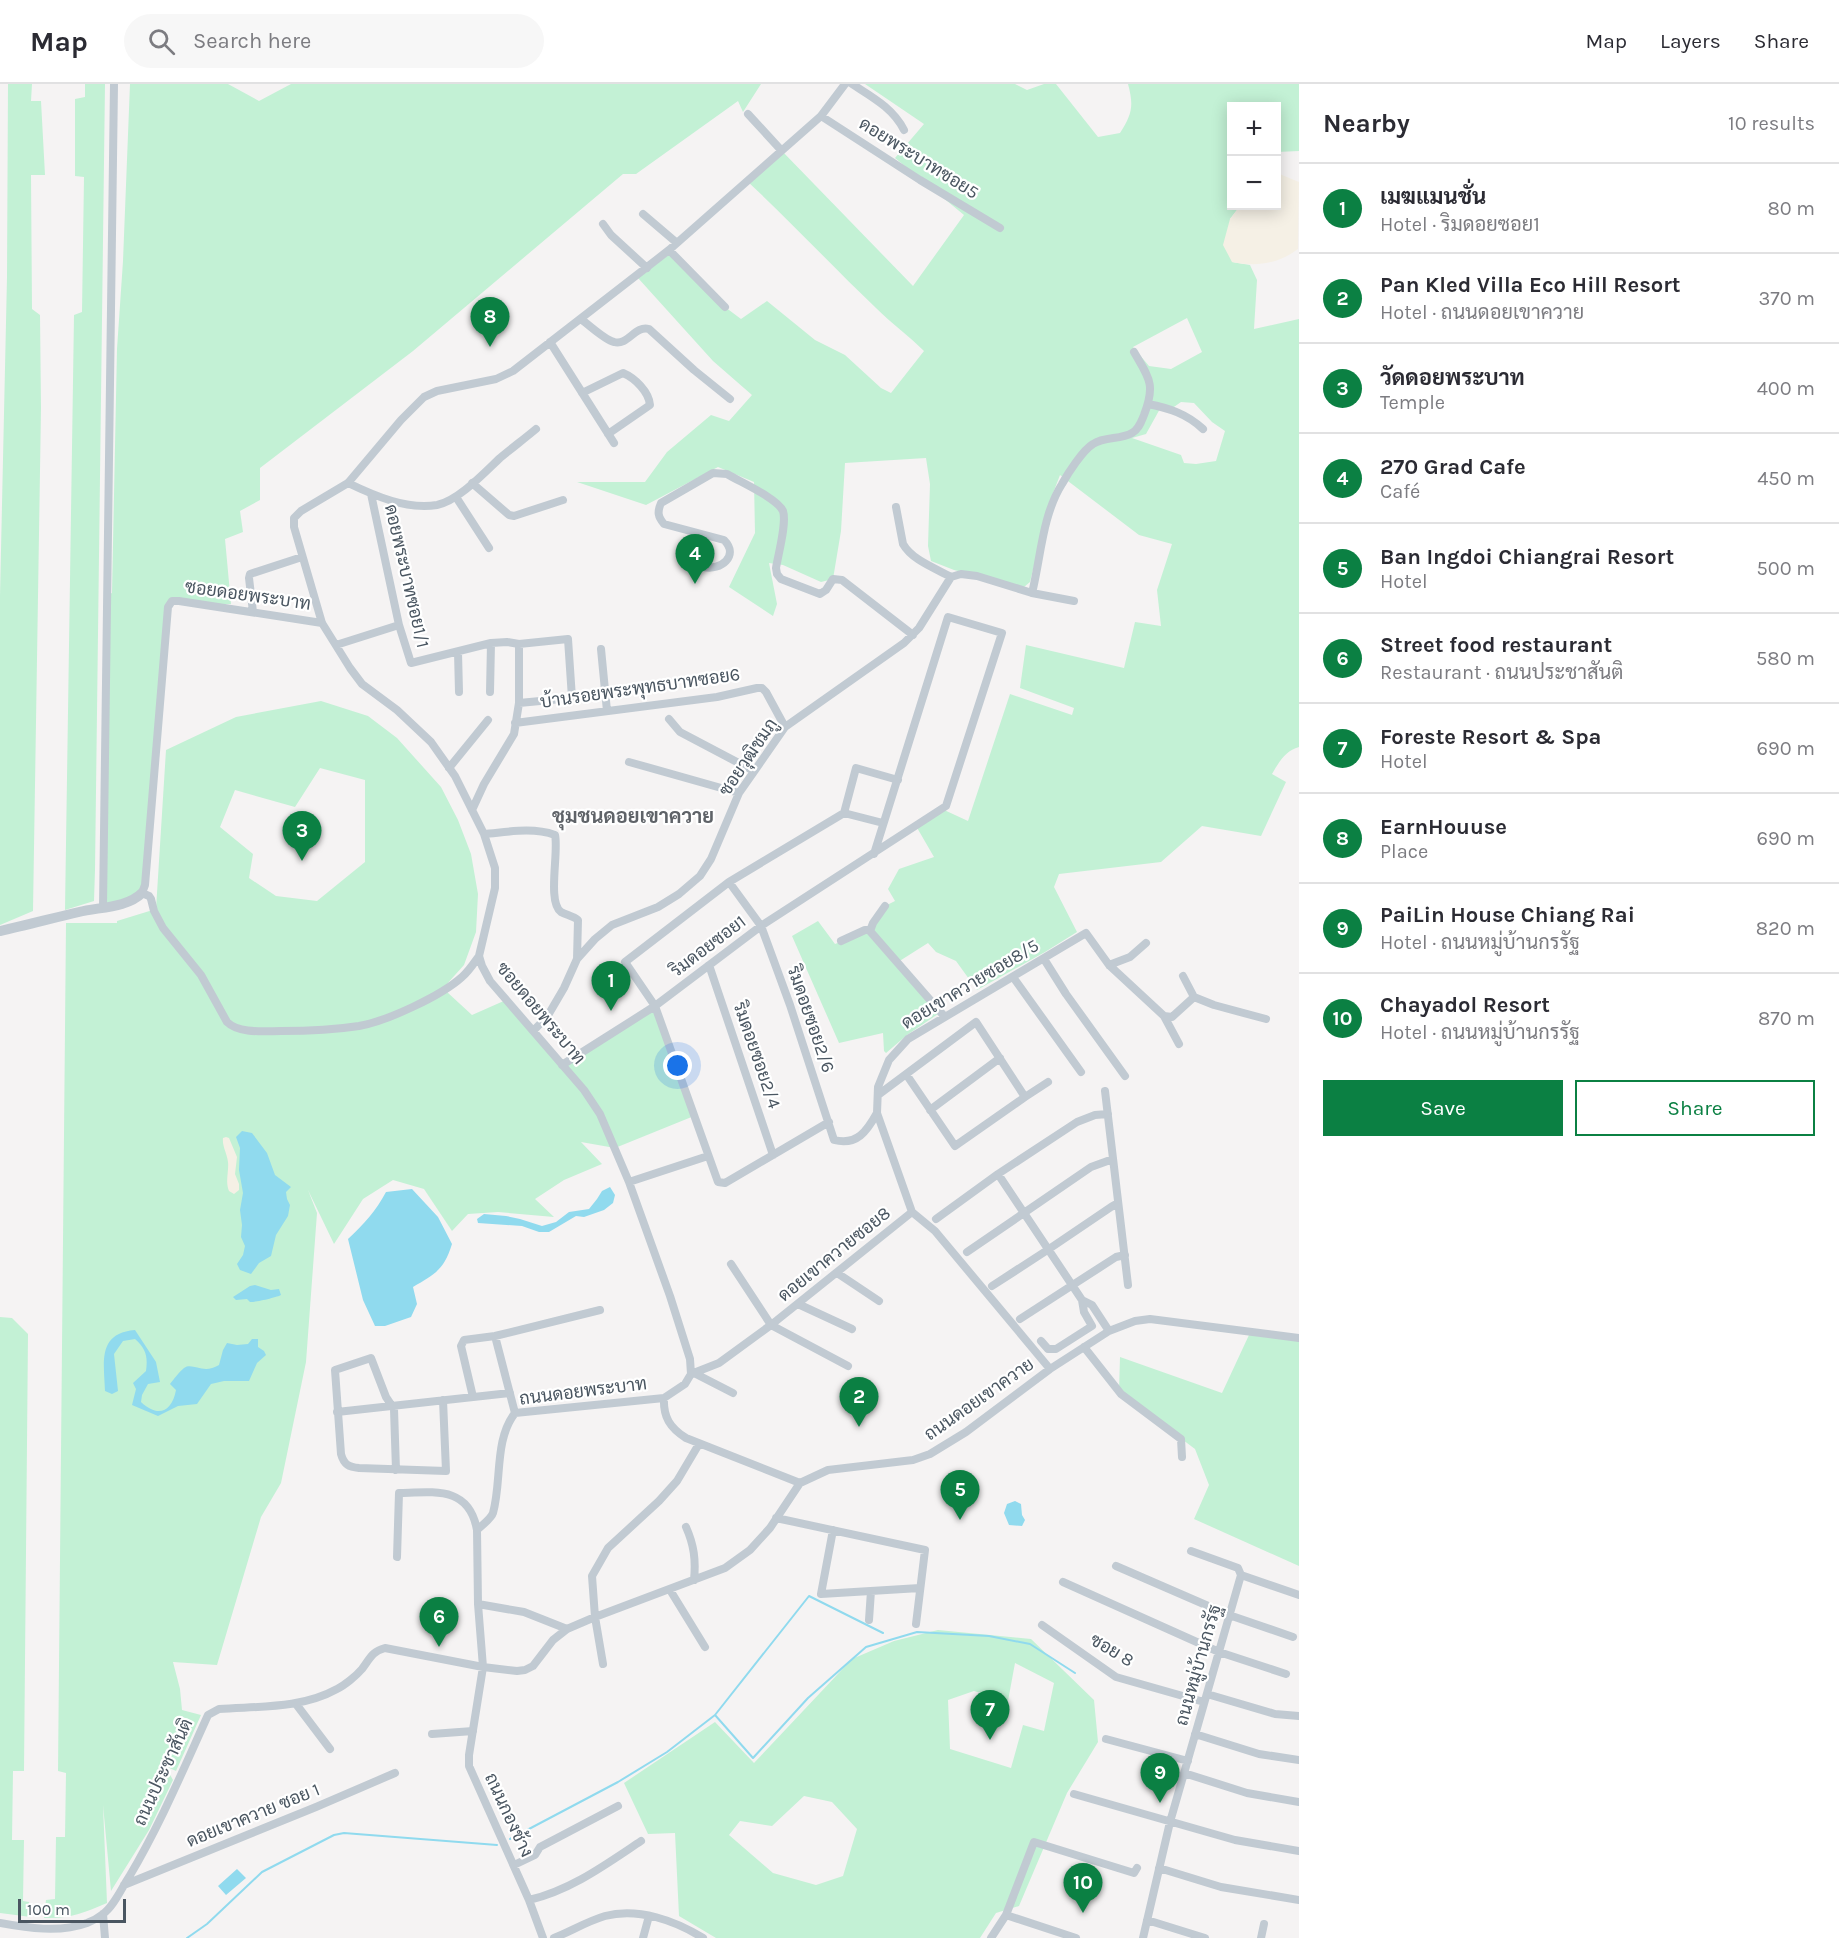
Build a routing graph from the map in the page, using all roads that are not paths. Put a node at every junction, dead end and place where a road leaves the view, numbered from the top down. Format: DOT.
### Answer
graph roads {
  1 [pos="114,84"];
  2 [pos="852,84"];
  3 [pos="840,86"];
  4 [pos="748,114"];
  5 [pos="821,116"];
  6 [pos="904,130"];
  7 [pos="781,150"];
  8 [pos="643,214"];
  9 [pos="603,224"];
  10 [pos="1000,228"];
  11 [pos="676,243"];
  12 [pos="669,250"];
  13 [pos="647,268"];
  14 [pos="725,308"];
  15 [pos="581,319"];
  16 [pos="550,342"];
  17 [pos="1134,352"];
  18 [pos="582,393"];
  19 [pos="730,399"];
  20 [pos="1148,404"];
  21 [pos="536,429"];
  22 [pos="1203,429"];
  23 [pos="608,434"];
  24 [pos="614,443"];
  25 [pos="348,483"];
  26 [pos="472,483"];
  27 [pos="371,494"];
  28 [pos="456,497"];
  29 [pos="563,500"];
  30 [pos="896,507"];
  31 [pos="489,548"];
  32 [pos="302,557"];
  33 [pos="704,567"];
  34 [pos="951,577"];
  35 [pos="1032,593"];
  36 [pos="1074,601"];
  37 [pos="253,612"];
  38 [pos="322,623"];
  39 [pos="399,625"];
  40 [pos="913,635"];
  41 [pos="491,643"];
  42 [pos="519,644"];
  43 [pos="336,645"];
  44 [pos="601,649"];
  45 [pos="458,652"];
  46 [pos="459,692"];
  47 [pos="490,692"];
  48 [pos="519,703"];
  49 [pos="607,711"];
  50 [pos="669,719"];
  51 [pos="488,720"];
  52 [pos="515,723"];
  53 [pos="784,727"];
  54 [pos="629,762"];
  55 [pos="449,768"];
  56 [pos="754,771"];
  57 [pos="898,780"];
  58 [pos="739,793"];
  59 [pos="472,810"];
  60 [pos="844,813"];
  61 [pos="884,824"];
  62 [pos="484,834"];
  63 [pos="874,854"];
  64 [pos="729,882"];
  65 [pos="142,893"];
  66 [pos="885,906"];
  67 [pos="103,907"];
  68 [pos="761,926"];
  69 [pos="0,931"];
  70 [pos="870,931"];
  71 [pos="841,941"];
  72 [pos="1146,943"];
  73 [pos="479,956"];
  74 [pos="577,959"];
  75 [pos="1044,959"];
  76 [pos="709,965"];
  77 [pos="1109,965"];
  78 [pos="1183,976"];
  79 [pos="1013,977"];
  80 [pos="1194,996"];
  81 [pos="655,1006"];
  82 [pos="944,1016"];
  83 [pos="1164,1016"];
  84 [pos="1266,1019"];
  85 [pos="533,1031"];
  86 [pos="1179,1044"];
  87 [pos="1000,1058"];
  88 [pos="562,1065"];
  89 [pos="1081,1072"];
  90 [pos="906,1074"];
  91 [pos="1125,1076"];
  92 [pos="1048,1082"];
  93 [pos="1105,1091"];
  94 [pos="878,1095"];
  95 [pos="1025,1097"];
  96 [pos="930,1110"];
  97 [pos="877,1113"];
  98 [pos="1108,1114"];
  99 [pos="829,1122"];
  100 [pos="773,1155"];
  101 [pos="708,1156"];
  102 [pos="1113,1159"];
  103 [pos="998,1174"];
  104 [pos="629,1182"];
  105 [pos="1118,1203"];
  106 [pos="912,1212"];
  107 [pos="1024,1212"];
  108 [pos="936,1219"];
  109 [pos="1049,1249"];
  110 [pos="967,1252"];
  111 [pos="1125,1255"];
  112 [pos="731,1264"];
  113 [pos="837,1273"];
  114 [pos="1072,1284"];
  115 [pos="992,1286"];
  116 [pos="1128,1286"];
  117 [pos="879,1300"];
  118 [pos="1082,1300"];
  119 [pos="798,1304"];
  120 [pos="600,1310"];
  121 [pos="1020,1319"];
  122 [pos="771,1325"];
  123 [pos="852,1329"];
  124 [pos="1109,1331"];
  125 [pos="495,1336"];
  126 [pos="1299,1338"];
  127 [pos="1041,1341"];
  128 [pos="1084,1347"];
  129 [pos="848,1366"];
  130 [pos="1050,1369"];
  131 [pos="692,1373"];
  132 [pos="510,1393"];
  133 [pos="733,1393"];
  134 [pos="473,1397"];
  135 [pos="664,1398"];
  136 [pos="442,1400"];
  137 [pos="391,1406"];
  138 [pos="337,1412"];
  139 [pos="516,1413"];
  140 [pos="699,1444"];
  141 [pos="1182,1457"];
  142 [pos="396,1470"];
  143 [pos="800,1482"];
  144 [pos="777,1518"];
  145 [pos="686,1527"];
  146 [pos="477,1530"];
  147 [pos="833,1530"];
  148 [pos="1191,1551"];
  149 [pos="398,1557"];
  150 [pos="1116,1566"];
  151 [pos="1240,1575"];
  152 [pos="694,1580"];
  153 [pos="1063,1582"];
  154 [pos="921,1588"];
  155 [pos="670,1590"];
  156 [pos="871,1591"];
  157 [pos="1299,1595"];
  158 [pos="478,1604"];
  159 [pos="1229,1614"];
  160 [pos="595,1617"];
  161 [pos="869,1620"];
  162 [pos="916,1624"];
  163 [pos="1042,1625"];
  164 [pos="567,1629"];
  165 [pos="1293,1637"];
  166 [pos="705,1647"];
  167 [pos="1219,1652"];
  168 [pos="603,1664"];
  169 [pos="483,1667"];
  170 [pos="1287,1674"];
  171 [pos="1205,1698"];
  172 [pos="296,1704"];
  173 [pos="1299,1716"];
  174 [pos="473,1731"];
  175 [pos="432,1734"];
  176 [pos="1195,1734"];
  177 [pos="1106,1739"];
  178 [pos="330,1749"];
  179 [pos="1299,1760"];
  180 [pos="1188,1761"];
  181 [pos="395,1773"];
  182 [pos="1184,1773"];
  183 [pos="1074,1794"];
  184 [pos="1299,1802"];
  185 [pos="618,1806"];
  186 [pos="1170,1822"];
  187 [pos="641,1841"];
  188 [pos="1299,1851"];
  189 [pos="514,1865"];
  190 [pos="1137,1868"];
  191 [pos="1159,1868"];
  192 [pos="123,1886"];
  193 [pos="529,1900"];
  194 [pos="1299,1900"];
  195 [pos="103,1914"];
  196 [pos="1006,1915"];
  197 [pos="649,1916"];
  198 [pos="1147,1920"];
  199 [pos="0,1923"];
  200 [pos="1264,1924"];
  201 [pos="105,1938"];
  202 [pos="543,1938"];
  203 [pos="554,1938"];
  204 [pos="643,1938"];
  205 [pos="703,1938"];
  206 [pos="991,1938"];
  207 [pos="1076,1938"];
  208 [pos="1143,1938"];
  209 [pos="1205,1938"];
  210 [pos="1261,1938"];
  1 -- 67 [label="street"];
  2 -- 6 [label="street"];
  3 -- 5 [label="street"];
  4 -- 7 [label="street"];
  5 -- 7 [label="street"];
  5 -- 10 [label="street, ดอยพระบาทซอย5"];
  7 -- 11 [label="street"];
  8 -- 11 [label="street"];
  9 -- 13 [label="street"];
  11 -- 12 [label="street"];
  12 -- 13 [label="street"];
  12 -- 14 [label="street"];
  13 -- 15 [label="street"];
  15 -- 16 [label="street"];
  15 -- 19 [label="street"];
  16 -- 18 [label="street"];
  16 -- 25 [label="street"];
  17 -- 20 [label="street"];
  18 -- 23 [label="street"];
  18 -- 23 [label="street"];
  20 -- 22 [label="street"];
  20 -- 35 [label="street"];
  21 -- 26 [label="street"];
  23 -- 24 [label="street"];
  25 -- 27 [label="street"];
  25 -- 32 [label="street"];
  26 -- 28 [label="street"];
  26 -- 29 [label="street"];
  27 -- 28 [label="street"];
  27 -- 39 [label="street, ดอยพระบาทซอย1/1"];
  28 -- 31 [label="street"];
  30 -- 34 [label="street"];
  32 -- 37 [label="street"];
  32 -- 38 [label="street"];
  33 -- 40 [label="street"];
  34 -- 35 [label="street"];
  34 -- 40 [label="street, ซอยวุฒิชมภู"];
  35 -- 36 [label="street"];
  37 -- 38 [label="street, ซอยดอยพระบาท"];
  37 -- 65 [label="street, ซอยดอยพระบาท"];
  38 -- 43 [label="street, ซอยดอยพระบาท"];
  39 -- 43 [label="street"];
  39 -- 45 [label="street, ดอยพระบาทซอย1/1"];
  40 -- 53 [label="street, ซอยวุฒิชมภู"];
  41 -- 42 [label="street, ดอยพระบาทซอย1/1"];
  41 -- 45 [label="street, ดอยพระบาทซอย1/1"];
  41 -- 47 [label="street"];
  42 -- 48 [label="street"];
  42 -- 48 [label="street, ดอยพระบาทซอย1/1"];
  43 -- 55 [label="street, ซอยดอยพระบาท"];
  44 -- 49 [label="street"];
  45 -- 46 [label="street"];
  48 -- 52 [label="street"];
  49 -- 52 [label="street, บ้านรอยพระพุทธบาทซอย6"];
  49 -- 53 [label="street, บ้านรอยพระพุทธบาทซอย6"];
  50 -- 56 [label="street"];
  51 -- 55 [label="street"];
  52 -- 59 [label="street"];
  53 -- 56 [label="street, ซอยวุฒิชมภู"];
  54 -- 58 [label="street"];
  55 -- 59 [label="street, ซอยดอยพระบาท"];
  56 -- 58 [label="street, ซอยวุฒิชมภู"];
  57 -- 60 [label="street"];
  57 -- 61 [label="street"];
  57 -- 63 [label="street, ริมดอยซอย1"];
  58 -- 74 [label="street, ซอยวุฒิชมภู"];
  59 -- 62 [label="street, ซอยดอยพระบาท"];
  60 -- 61 [label="street"];
  60 -- 64 [label="street"];
  61 -- 63 [label="street"];
  62 -- 73 [label="street, ซอยดอยพระบาท"];
  62 -- 74 [label="street"];
  63 -- 68 [label="street, ริมดอยซอย1"];
  64 -- 68 [label="street, ริมดอยซอย2/6"];
  64 -- 81 [label="street"];
  65 -- 67 [label="street"];
  65 -- 73 [label="street"];
  66 -- 70 [label="street"];
  67 -- 69 [label="street"];
  68 -- 76 [label="street, ริมดอยซอย1"];
  68 -- 99 [label="street, ริมดอยซอย2/6"];
  70 -- 71 [label="street"];
  70 -- 82 [label="street"];
  72 -- 77 [label="street"];
  73 -- 85 [label="street, ซอยดอยพระบาท"];
  74 -- 85 [label="street, ซอยวุฒิชมภู"];
  75 -- 77 [label="street, ดอยเขาควายซอย8/5"];
  75 -- 79 [label="street, ดอยเขาควายซอย8/5"];
  75 -- 91 [label="street"];
  76 -- 81 [label="street, ริมดอยซอย1"];
  76 -- 100 [label="street, ริมดอยซอย2/4"];
  77 -- 83 [label="street"];
  78 -- 80 [label="street"];
  79 -- 82 [label="street, ดอยเขาควายซอย8/5"];
  79 -- 89 [label="street"];
  80 -- 83 [label="street"];
  80 -- 84 [label="street"];
  81 -- 88 [label="street, ริมดอยซอย1"];
  81 -- 101 [label="street"];
  82 -- 94 [label="street, ดอยเขาควายซอย8/5"];
  83 -- 86 [label="street"];
  85 -- 88 [label="street, ซอยดอยพระบาท"];
  87 -- 90 [label="street"];
  87 -- 95 [label="street"];
  87 -- 96 [label="street"];
  88 -- 104 [label="street, ซอยดอยพระบาท"];
  90 -- 94 [label="street"];
  90 -- 96 [label="street"];
  92 -- 95 [label="street"];
  93 -- 98 [label="street"];
  94 -- 97 [label="street, ดอยเขาควายซอย8/5"];
  95 -- 96 [label="street"];
  97 -- 99 [label="street, ริมดอยซอย2/6"];
  97 -- 106 [label="street, ดอยเขาควายซอย8/5"];
  98 -- 102 [label="street"];
  98 -- 103 [label="street"];
  99 -- 100 [label="street"];
  100 -- 101 [label="street"];
  101 -- 104 [label="street"];
  102 -- 105 [label="street"];
  102 -- 107 [label="street"];
  103 -- 107 [label="street"];
  103 -- 108 [label="street"];
  104 -- 131 [label="street, ซอยดอยพระบาท"];
  105 -- 109 [label="street"];
  105 -- 111 [label="street"];
  106 -- 113 [label="street, ดอยเขาควายซอย8"];
  106 -- 130 [label="street, ดอยเขาควายซอย8"];
  107 -- 109 [label="street"];
  107 -- 110 [label="street"];
  109 -- 114 [label="street"];
  109 -- 115 [label="street"];
  111 -- 114 [label="street"];
  111 -- 116 [label="street"];
  112 -- 122 [label="street"];
  113 -- 117 [label="street"];
  113 -- 119 [label="street, ดอยเขาควายซอย8"];
  114 -- 118 [label="street"];
  114 -- 121 [label="street"];
  118 -- 124 [label="street"];
  118 -- 127 [label="street"];
  119 -- 122 [label="street, ดอยเขาควายซอย8"];
  119 -- 123 [label="street"];
  120 -- 125 [label="street"];
  122 -- 129 [label="street"];
  122 -- 131 [label="street, ดอยเขาควายซอย8"];
  124 -- 126 [label="street, ถนนดอยเขาควาย"];
  124 -- 128 [label="street, ถนนดอยเขาควาย"];
  125 -- 132 [label="street"];
  125 -- 134 [label="street"];
  128 -- 130 [label="street, ถนนดอยเขาควาย"];
  128 -- 141 [label="street"];
  130 -- 143 [label="street, ถนนดอยเขาควาย"];
  131 -- 133 [label="street"];
  131 -- 135 [label="street"];
  132 -- 134 [label="street"];
  132 -- 139 [label="street"];
  134 -- 136 [label="street"];
  135 -- 139 [label="street, ถนนดอยพระบาท"];
  135 -- 140 [label="street"];
  136 -- 137 [label="street"];
  136 -- 142 [label="street"];
  137 -- 138 [label="street"];
  137 -- 138 [label="street"];
  137 -- 142 [label="street"];
  138 -- 142 [label="street"];
  139 -- 146 [label="street, ถนนดอยพระบาท"];
  140 -- 143 [label="street"];
  140 -- 160 [label="street"];
  143 -- 144 [label="street"];
  144 -- 147 [label="street"];
  144 -- 152 [label="street"];
  145 -- 152 [label="street"];
  146 -- 149 [label="street"];
  146 -- 158 [label="street"];
  147 -- 154 [label="street"];
  147 -- 156 [label="street"];
  148 -- 151 [label="street"];
  150 -- 159 [label="street"];
  151 -- 157 [label="street"];
  151 -- 159 [label="street, ถนนหมู่บ้านกรรัฐ"];
  152 -- 155 [label="street"];
  153 -- 167 [label="street"];
  154 -- 156 [label="street"];
  154 -- 162 [label="street"];
  155 -- 160 [label="street"];
  155 -- 166 [label="street"];
  156 -- 161 [label="street"];
  158 -- 164 [label="street"];
  158 -- 169 [label="street"];
  159 -- 165 [label="street"];
  159 -- 167 [label="street, ถนนหมู่บ้านกรรัฐ"];
  160 -- 164 [label="street"];
  160 -- 168 [label="street"];
  163 -- 171 [label="street, ซอย 8"];
  164 -- 169 [label="street"];
  167 -- 170 [label="street"];
  167 -- 171 [label="street, ถนนหมู่บ้านกรรัฐ"];
  169 -- 172 [label="street, ถนนประชาสันติ"];
  169 -- 174 [label="street, ถนนกองช้าง"];
  171 -- 173 [label="street, ซอย 8"];
  171 -- 176 [label="street, ถนนหมู่บ้านกรรัฐ"];
  172 -- 178 [label="street"];
  172 -- 192 [label="street, ถนนประชาสันติ"];
  174 -- 175 [label="street"];
  174 -- 189 [label="street, ถนนกองช้าง"];
  176 -- 179 [label="street"];
  176 -- 180 [label="street, ถนนหมู่บ้านกรรัฐ"];
  177 -- 180 [label="street"];
  180 -- 182 [label="street, ถนนหมู่บ้านกรรัฐ"];
  181 -- 192 [label="street, ดอยเขาควาย ซอย 1"];
  182 -- 184 [label="street"];
  182 -- 186 [label="street, ถนนหมู่บ้านกรรัฐ"];
  183 -- 186 [label="street"];
  185 -- 189 [label="street"];
  186 -- 188 [label="street"];
  186 -- 191 [label="street, ถนนหมู่บ้านกรรัฐ"];
  187 -- 193 [label="street"];
  189 -- 193 [label="street, ถนนกองช้าง"];
  190 -- 196 [label="street"];
  191 -- 194 [label="street"];
  191 -- 198 [label="street, ถนนหมู่บ้านกรรัฐ"];
  192 -- 195 [label="street, ถนนประชาสันติ"];
  193 -- 202 [label="street, ถนนกองช้าง"];
  195 -- 199 [label="street"];
  195 -- 201 [label="street"];
  196 -- 206 [label="street"];
  196 -- 207 [label="street"];
  197 -- 203 [label="street"];
  197 -- 204 [label="street"];
  197 -- 205 [label="street"];
  198 -- 208 [label="street, ถนนหมู่บ้านกรรัฐ"];
  198 -- 209 [label="street"];
  200 -- 210 [label="street"];
}
